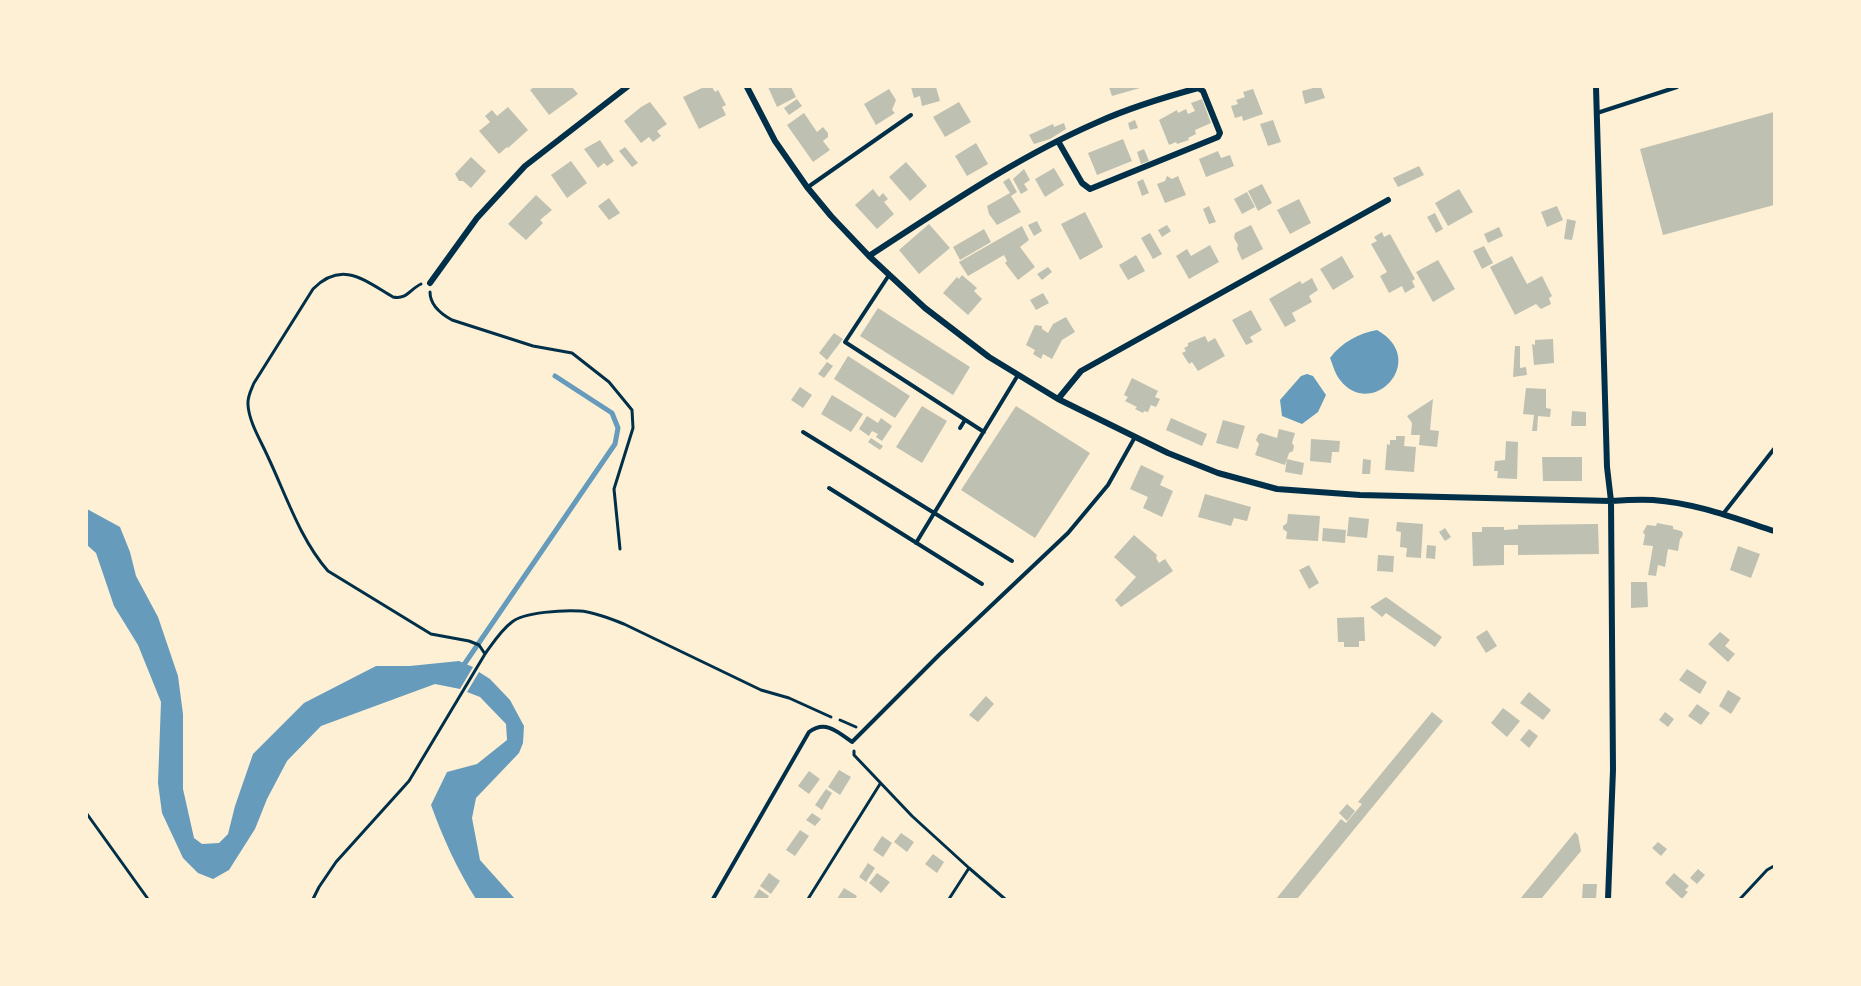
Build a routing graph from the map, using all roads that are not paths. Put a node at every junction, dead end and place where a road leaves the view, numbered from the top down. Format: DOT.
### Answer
graph roads {
  1 [pos="627,87"];
  2 [pos="747,87"];
  3 [pos="1596,87"];
  4 [pos="1677,87"];
  5 [pos="1597,113"];
  6 [pos="911,115"];
  7 [pos="1058,141"];
  8 [pos="807,187"];
  9 [pos="1388,200"];
  10 [pos="869,256"];
  11 [pos="889,275"];
  12 [pos="430,282"];
  13 [pos="1019,375"];
  14 [pos="1058,399"];
  15 [pos="965,420"];
  16 [pos="960,428"];
  17 [pos="803,432"];
  18 [pos="984,432"];
  19 [pos="1135,437"];
  20 [pos="1774,449"];
  21 [pos="829,488"];
  22 [pos="1611,501"];
  23 [pos="935,513"];
  24 [pos="1723,514"];
  25 [pos="1774,531"];
  26 [pos="916,543"];
  27 [pos="1012,561"];
  28 [pos="982,584"];
  29 [pos="713,899"];
  30 [pos="1608,899"];
  1 -- 12 [label="street"];
  2 -- 8 [label="street"];
  3 -- 5 [label="street"];
  4 -- 5 [label="lane"];
  5 -- 22 [label="street"];
  6 -- 8 [label="lane"];
  7 -- 7 [label="street"];
  7 -- 10 [label="street"];
  8 -- 10 [label="street"];
  9 -- 14 [label="street"];
  10 -- 11 [label="street"];
  11 -- 13 [label="street"];
  11 -- 15 [label="lane"];
  13 -- 14 [label="street"];
  13 -- 18 [label="lane"];
  14 -- 19 [label="street"];
  15 -- 16 [label="lane"];
  15 -- 18 [label="lane"];
  17 -- 23 [label="lane"];
  18 -- 23 [label="lane"];
  19 -- 22 [label="street"];
  19 -- 29 [label="lane"];
  20 -- 24 [label="lane"];
  21 -- 26 [label="lane"];
  22 -- 24 [label="street"];
  22 -- 30 [label="street"];
  23 -- 26 [label="lane"];
  23 -- 27 [label="lane"];
  24 -- 25 [label="street"];
  26 -- 28 [label="lane"];
}
